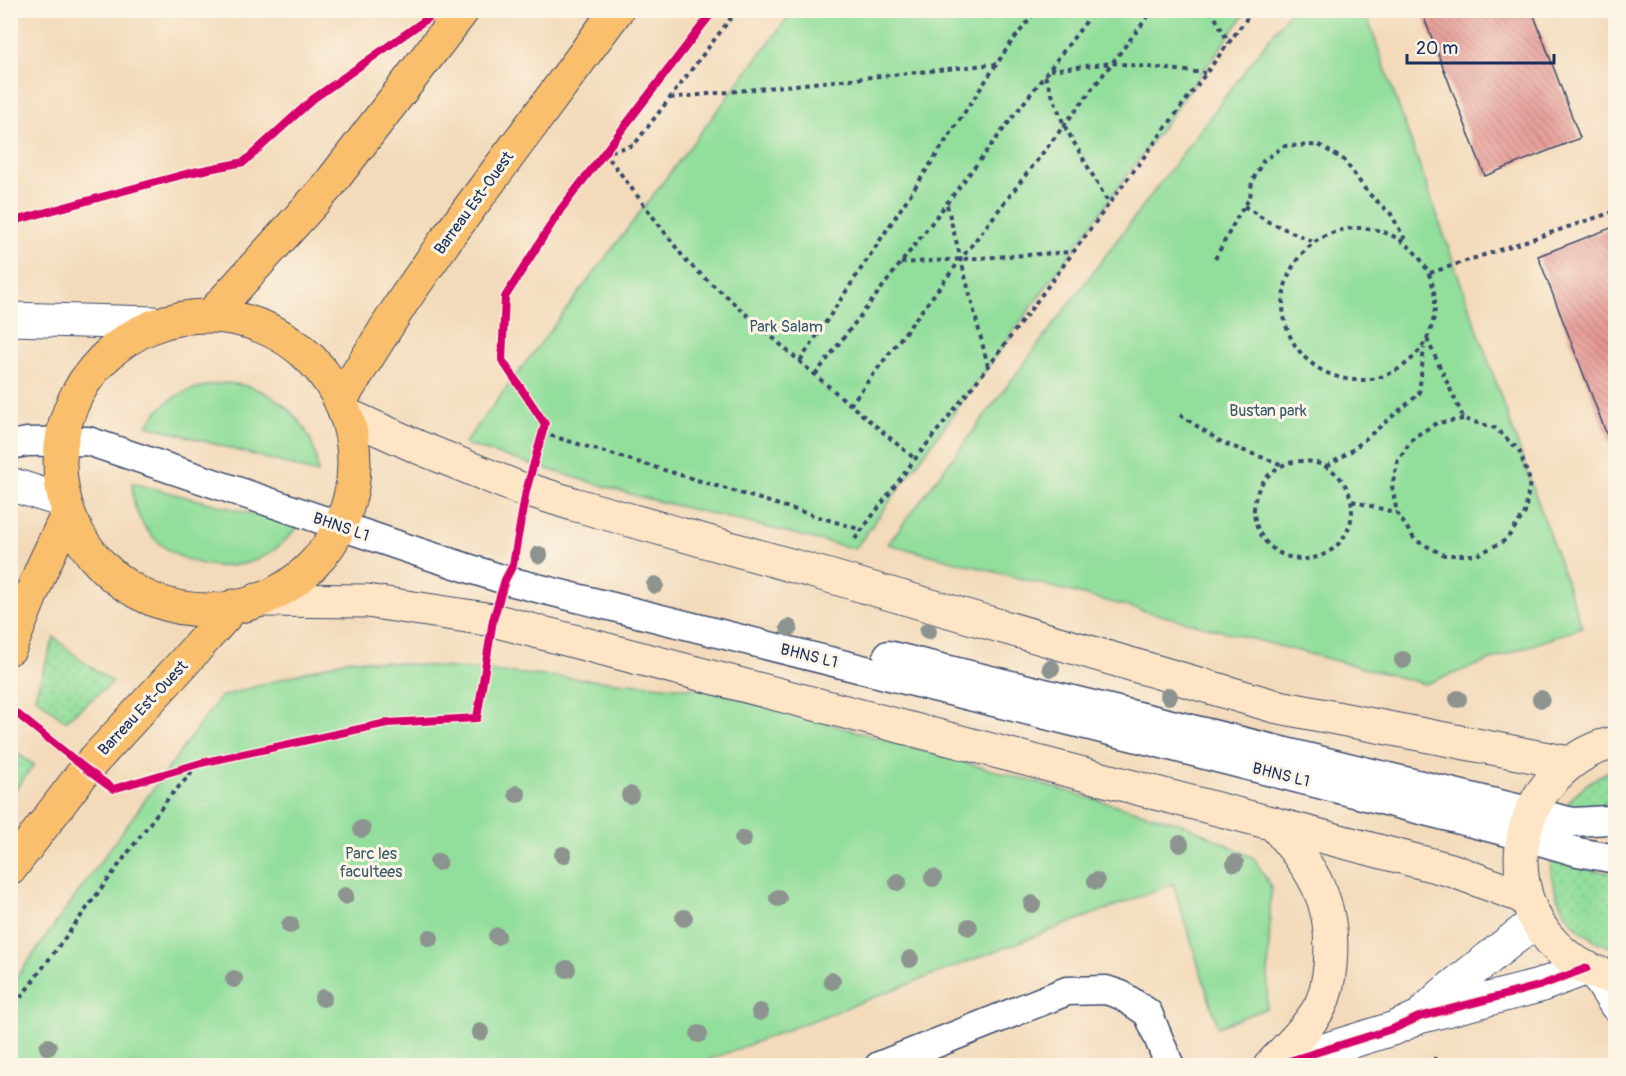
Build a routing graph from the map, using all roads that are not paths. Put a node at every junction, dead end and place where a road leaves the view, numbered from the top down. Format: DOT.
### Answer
graph roads {
  1 [pos="463,10"];
  2 [pos="616,10"];
  3 [pos="211,315"];
  4 [pos="10,319"];
  5 [pos="154,324"];
  6 [pos="343,407"];
  7 [pos="65,432"];
  8 [pos="10,433"];
  9 [pos="10,445"];
  10 [pos="10,484"];
  11 [pos="65,508"];
  12 [pos="346,521"];
  13 [pos="246,603"];
  14 [pos="10,648"];
  15 [pos="1616,743"];
  16 [pos="1569,763"];
  17 [pos="1616,818"];
  18 [pos="1273,823"];
  19 [pos="1527,824"];
  20 [pos="1616,859"];
  21 [pos="10,869"];
  22 [pos="1531,910"];
  23 [pos="1599,973"];
  24 [pos="1616,1005"];
  25 [pos="1419,1017"];
  26 [pos="879,1065"];
  27 [pos="1170,1065"];
  28 [pos="1272,1065"];
  1 -- 3 [label="main road"];
  2 -- 6 [label="main road, Barreau Est-Ouest"];
  3 -- 5 [label="main road"];
  3 -- 6 [label="main road"];
  4 -- 5 [label="street"];
  5 -- 7 [label="main road"];
  6 -- 12 [label="main road"];
  6 -- 16 [label="main road"];
  7 -- 8 [label="lane, BHNS L1"];
  7 -- 9 [label="lane, BHNS L1"];
  7 -- 11 [label="main road"];
  7 -- 12 [label="lane, BHNS L1"];
  10 -- 11 [label="street"];
  11 -- 13 [label="main road"];
  11 -- 14 [label="main road"];
  12 -- 13 [label="main road"];
  12 -- 19 [label="lane, BHNS L1"];
  13 -- 18 [label="main road"];
  13 -- 21 [label="main road, Barreau Est-Ouest"];
  15 -- 16 [label="main road"];
  16 -- 19 [label="main road"];
  17 -- 19 [label="lane, BHNS L1"];
  18 -- 22 [label="main road"];
  18 -- 28 [label="main road"];
  19 -- 20 [label="lane, BHNS L1"];
  19 -- 22 [label="main road"];
  22 -- 23 [label="main road"];
  22 -- 25 [label="street"];
  23 -- 24 [label="street"];
  23 -- 25 [label="street"];
  25 -- 28 [label="street"];
  26 -- 27 [label="lane"];
}
